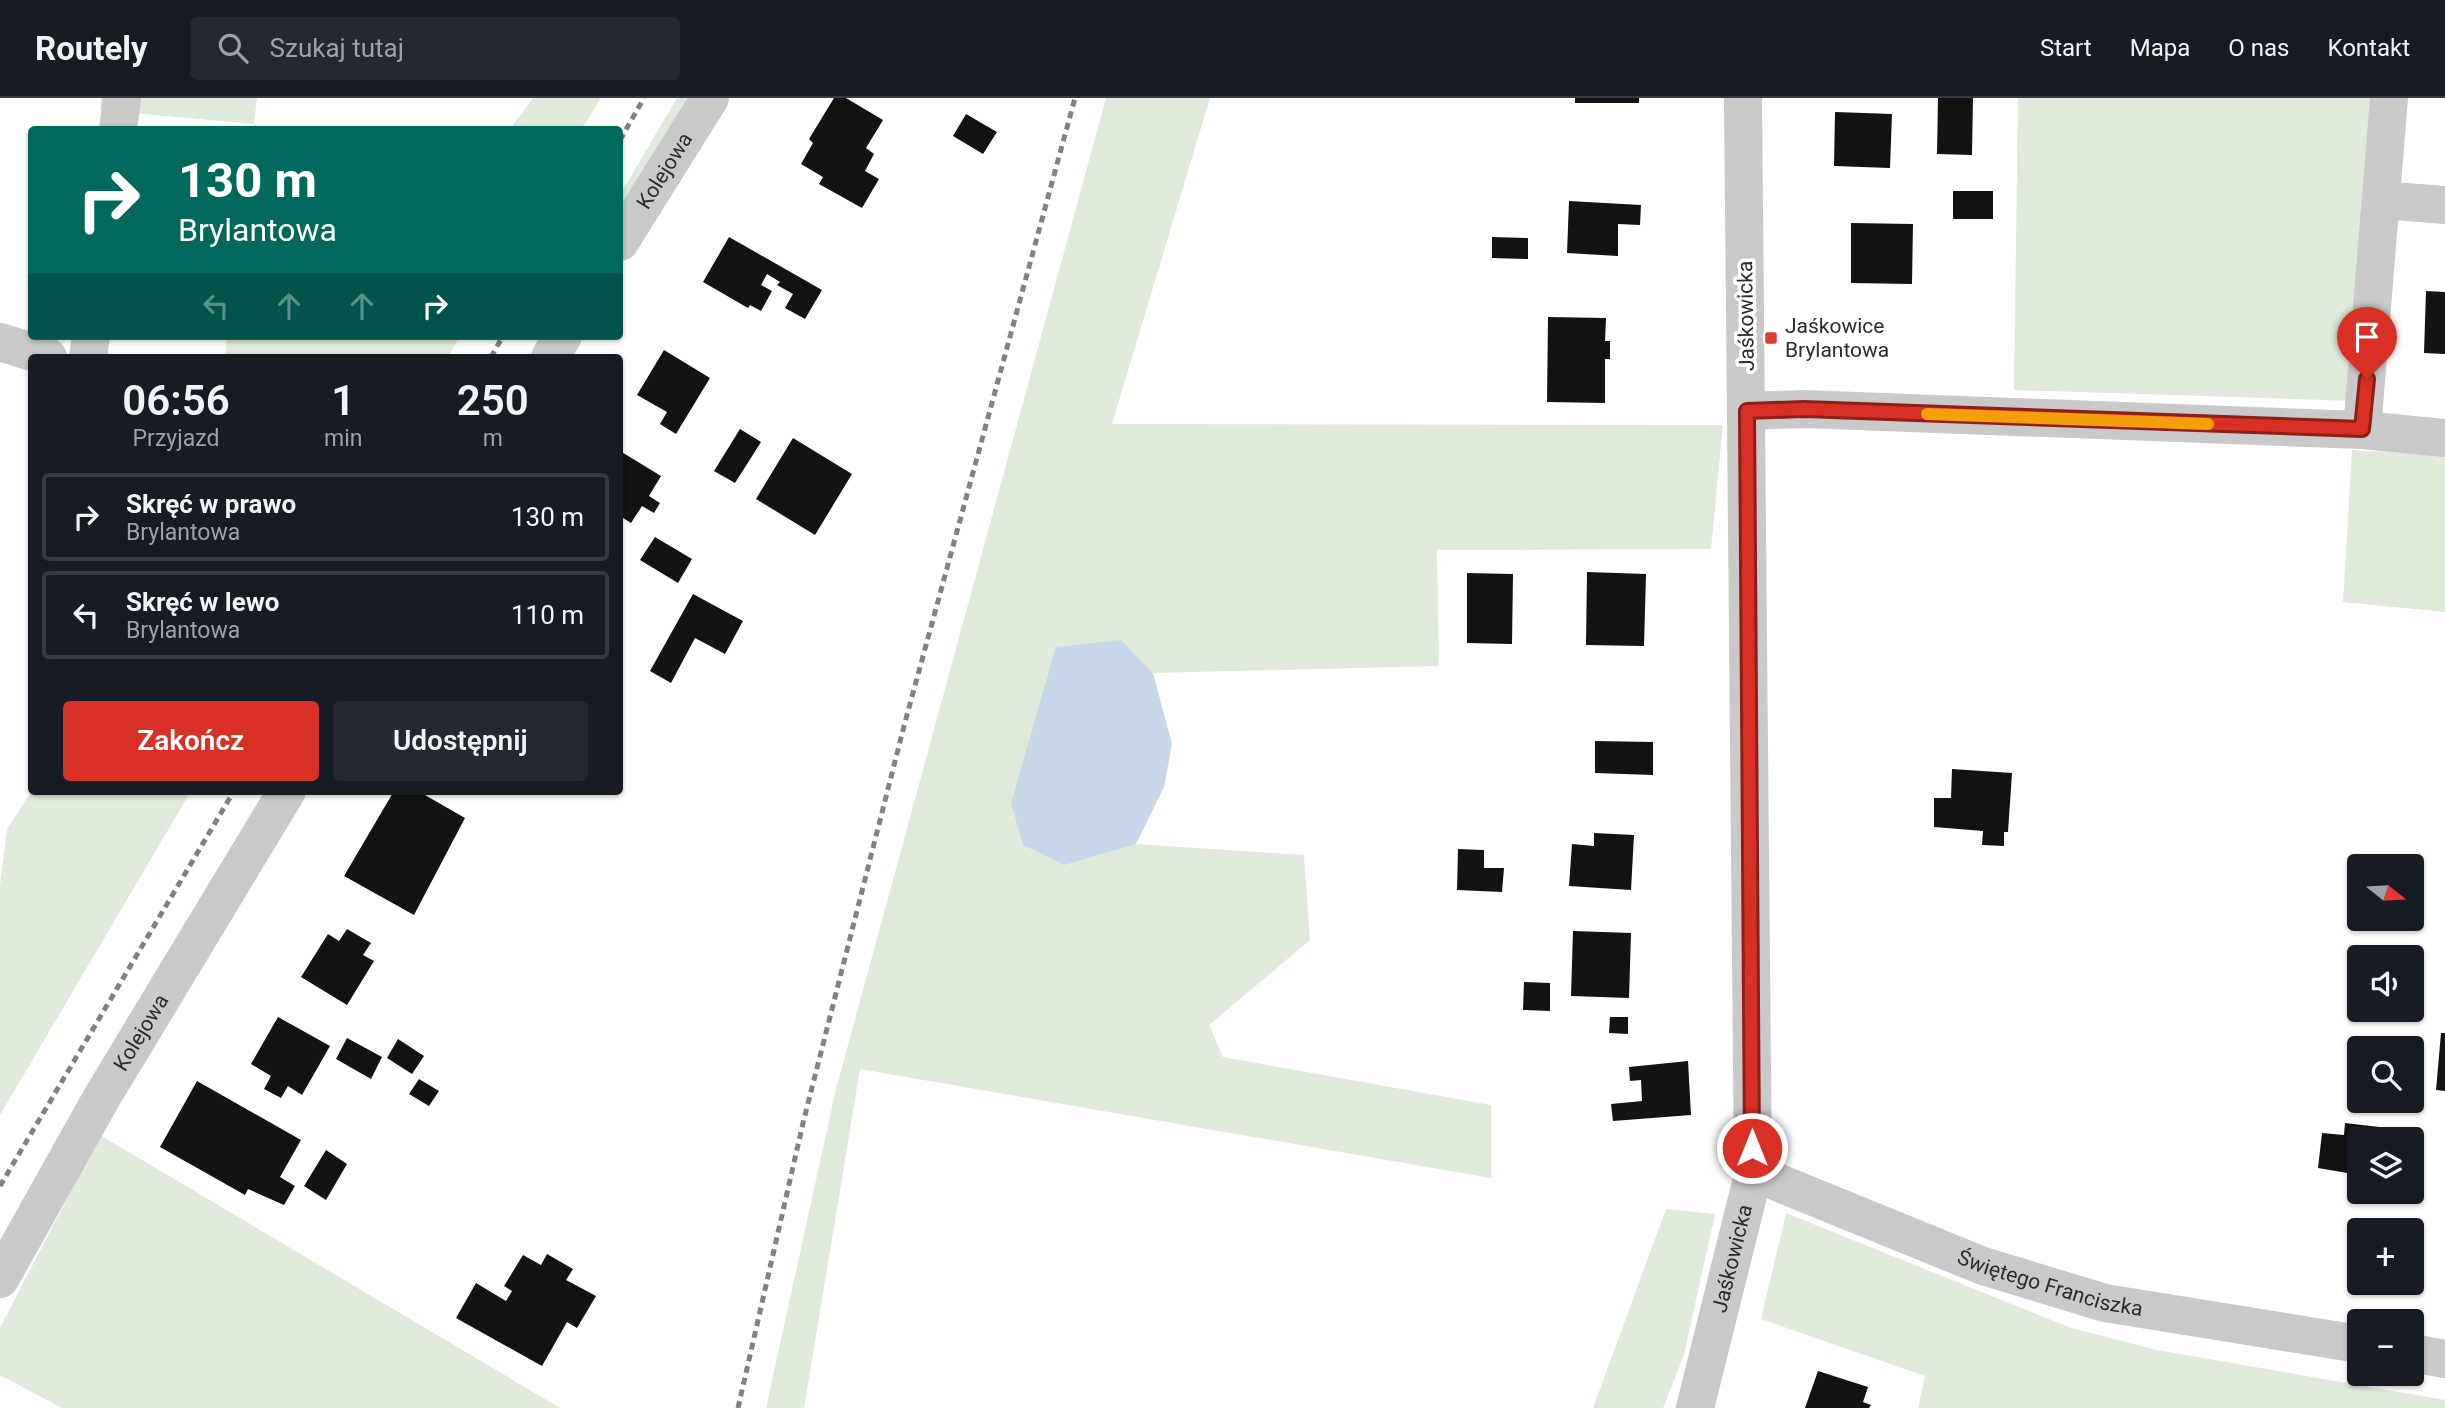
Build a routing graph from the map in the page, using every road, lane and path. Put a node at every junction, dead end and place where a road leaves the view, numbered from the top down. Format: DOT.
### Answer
graph roads {
  1 [pos="122,98"];
  2 [pos="710,98"];
  3 [pos="1743,98"];
  4 [pos="2389,98"];
  5 [pos="118,126"];
  6 [pos="2381,200"];
  7 [pos="2445,205"];
  8 [pos="623,237"];
  9 [pos="0,342"];
  10 [pos="38,354"];
  11 [pos="1747,411"];
  12 [pos="2362,429"];
  13 [pos="2445,438"];
  14 [pos="285,795"];
  15 [pos="1753,1175"];
  16 [pos="0,1279"];
  17 [pos="2347,1343"];
  18 [pos="2424,1355"];
  19 [pos="2445,1359"];
  20 [pos="1695,1408"];
  1 -- 5 [label="street"];
  2 -- 8 [label="street, Kolejowa"];
  3 -- 11 [label="street, Jaśkowicka"];
  4 -- 6 [label="street"];
  6 -- 7 [label="street"];
  6 -- 12 [label="street"];
  9 -- 10 [label="street"];
  11 -- 12 [label="street"];
  11 -- 15 [label="street, Jaśkowicka"];
  12 -- 13 [label="street"];
  14 -- 16 [label="street, Kolejowa"];
  15 -- 17 [label="street, Świętego Franciszka"];
  15 -- 20 [label="street, Jaśkowicka"];
  18 -- 19 [label="street"];
}
